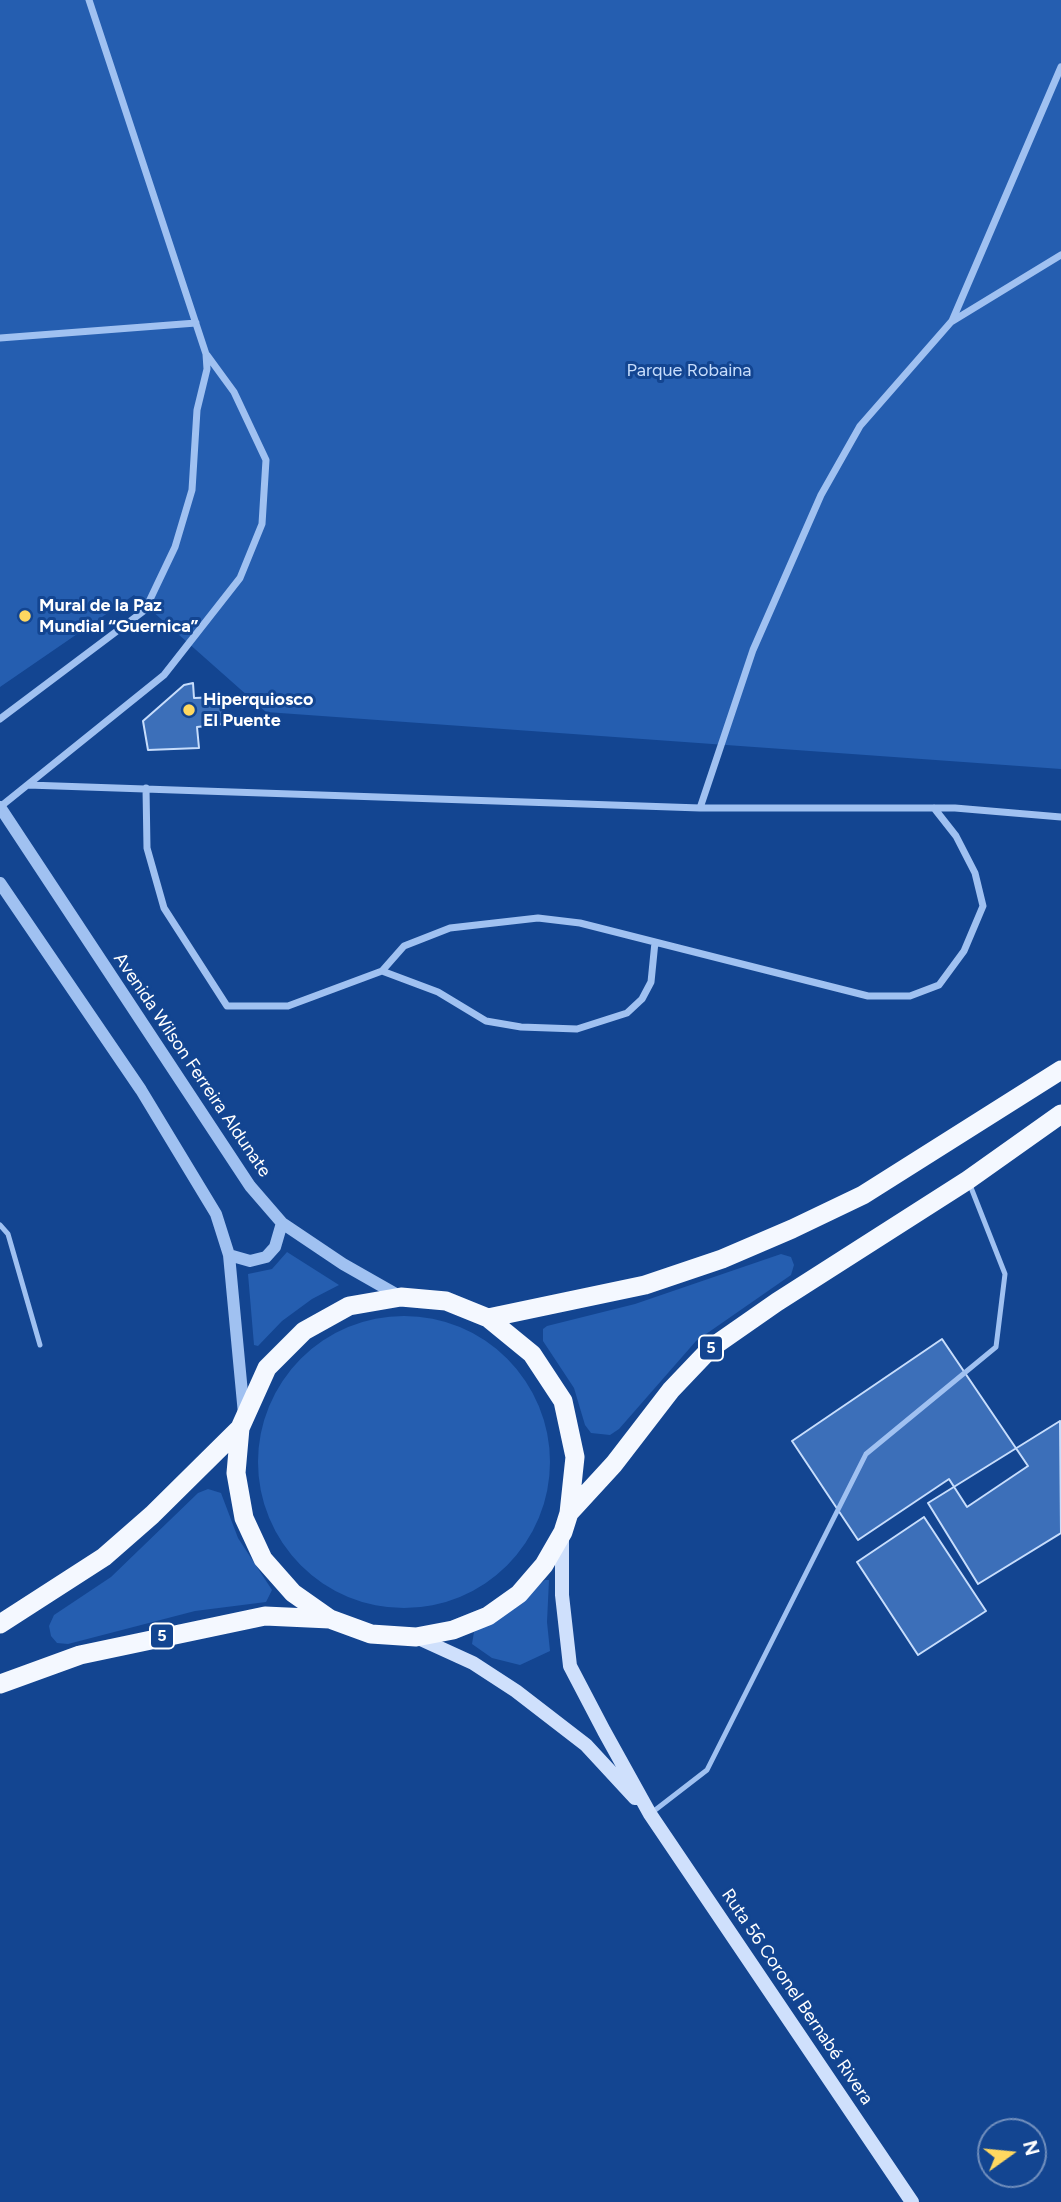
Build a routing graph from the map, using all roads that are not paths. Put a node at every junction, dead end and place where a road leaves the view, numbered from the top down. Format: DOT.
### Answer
graph roads {
  1 [pos="89,0"];
  2 [pos="1061,67"];
  3 [pos="1061,255"];
  4 [pos="951,322"];
  5 [pos="196,323"];
  6 [pos="0,338"];
  7 [pos="206,354"];
  8 [pos="0,719"];
  9 [pos="28,785"];
  10 [pos="146,788"];
  11 [pos="0,807"];
  12 [pos="700,808"];
  13 [pos="934,808"];
  14 [pos="1061,817"];
  15 [pos="0,883"];
  16 [pos="655,942"];
  17 [pos="382,971"];
  18 [pos="1061,1070"];
  19 [pos="1061,1114"];
  20 [pos="968,1180"];
  21 [pos="282,1223"];
  22 [pos="0,1225"];
  23 [pos="229,1255"];
  24 [pos="401,1297"];
  25 [pos="488,1318"];
  26 [pos="40,1345"];
  27 [pos="242,1422"];
  28 [pos="569,1513"];
  29 [pos="563,1532"];
  30 [pos="330,1619"];
  31 [pos="0,1625"];
  32 [pos="416,1637"];
  33 [pos="0,1684"];
  34 [pos="650,1814"];
  35 [pos="912,2202"];
  1 -- 5 [label="street"];
  2 -- 4 [label="street"];
  3 -- 4 [label="street"];
  4 -- 12 [label="street"];
  5 -- 6 [label="street"];
  5 -- 7 [label="street"];
  7 -- 8 [label="street"];
  7 -- 9 [label="street"];
  9 -- 10 [label="street"];
  9 -- 11 [label="street"];
  10 -- 12 [label="street"];
  10 -- 17 [label="street"];
  11 -- 21 [label="street, Avenida Wilson Ferreira Aldunate"];
  12 -- 13 [label="street"];
  13 -- 14 [label="street"];
  13 -- 16 [label="street"];
  15 -- 23 [label="street"];
  16 -- 17 [label="street"];
  16 -- 17 [label="street"];
  18 -- 25 [label="highway"];
  19 -- 20 [label="highway, 5"];
  20 -- 28 [label="highway, 5"];
  20 -- 34 [label="lane"];
  21 -- 23 [label="street"];
  21 -- 24 [label="street, Avenida Wilson Ferreira Aldunate"];
  22 -- 26 [label="lane"];
  23 -- 27 [label="street"];
  24 -- 25 [label="highway"];
  24 -- 27 [label="highway"];
  25 -- 28 [label="highway"];
  27 -- 30 [label="highway"];
  27 -- 31 [label="highway"];
  28 -- 29 [label="highway"];
  29 -- 32 [label="highway"];
  29 -- 34 [label="main road, Ruta 56 Coronel Bernabé Rivera"];
  30 -- 32 [label="highway"];
  30 -- 33 [label="highway, 5"];
  32 -- 34 [label="main road, Ruta 56 Coronel Bernabé Rivera"];
  34 -- 35 [label="main road, Ruta 56 Coronel Bernabé Rivera"];
}
